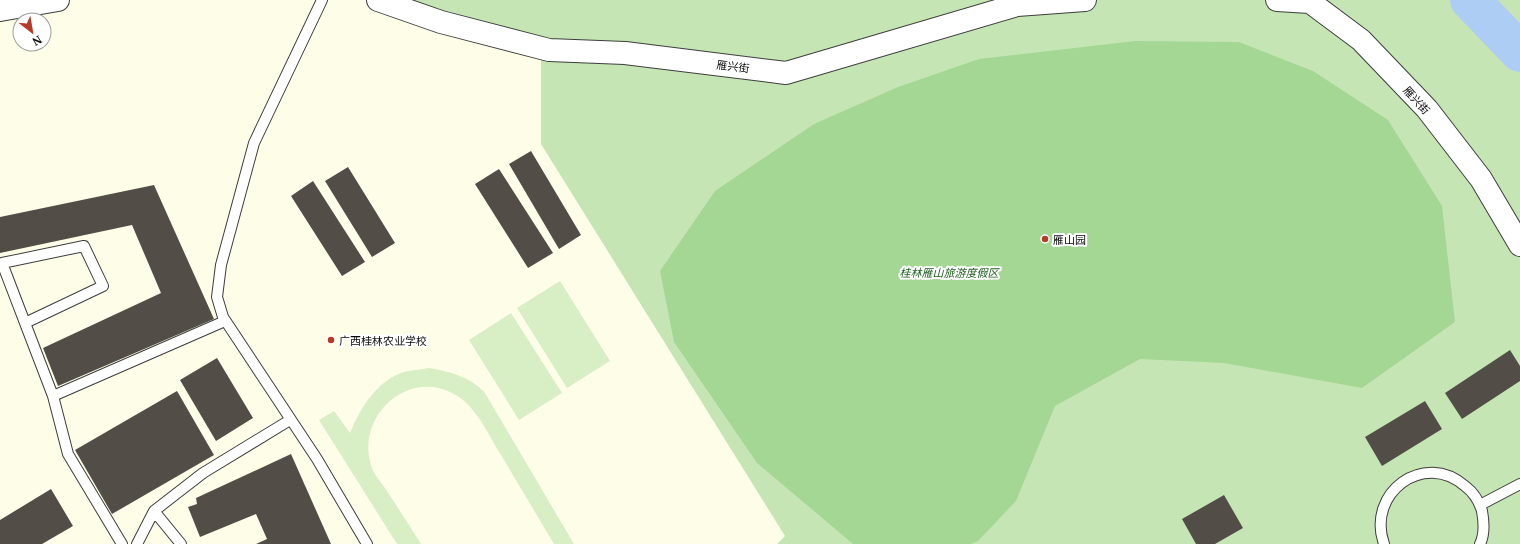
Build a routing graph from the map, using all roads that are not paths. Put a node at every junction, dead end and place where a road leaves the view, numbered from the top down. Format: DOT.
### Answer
graph roads {
  1 [pos="58,0"];
  2 [pos="322,0"];
  3 [pos="378,0"];
  4 [pos="1085,0"];
  5 [pos="1277,0"];
  6 [pos="0,10"];
  7 [pos="1520,245"];
  8 [pos="226,321"];
  9 [pos="25,323"];
  10 [pos="53,396"];
  11 [pos="290,420"];
  12 [pos="1520,484"];
  13 [pos="1480,505"];
  14 [pos="154,511"];
  15 [pos="122,544"];
  16 [pos="138,544"];
  17 [pos="181,544"];
  18 [pos="367,544"];
  19 [pos="1384,544"];
  20 [pos="1480,544"];
  1 -- 6 [label="street"];
  2 -- 8 [label="lane"];
  3 -- 4 [label="street, 雁兴街"];
  5 -- 7 [label="street, 雁兴街"];
  8 -- 10 [label="lane"];
  8 -- 11 [label="lane"];
  9 -- 9 [label="lane"];
  9 -- 10 [label="lane"];
  10 -- 15 [label="lane"];
  11 -- 14 [label="lane"];
  11 -- 18 [label="lane"];
  12 -- 13 [label="lane"];
  13 -- 19 [label="lane"];
  13 -- 20 [label="lane"];
  14 -- 16 [label="lane"];
  14 -- 17 [label="lane"];
}
